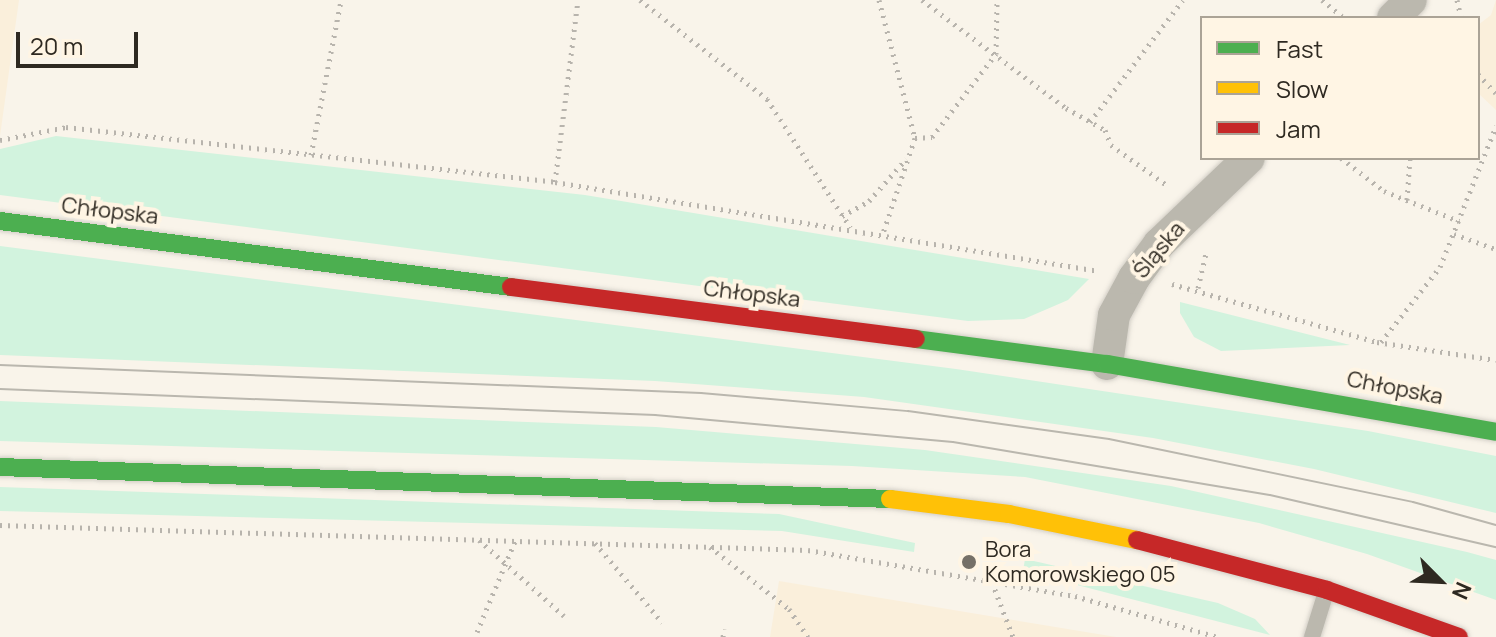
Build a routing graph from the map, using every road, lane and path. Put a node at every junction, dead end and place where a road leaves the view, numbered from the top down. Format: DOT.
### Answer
graph roads {
  1 [pos="341,0"];
  2 [pos="578,0"];
  3 [pos="640,0"];
  4 [pos="879,0"];
  5 [pos="922,0"];
  6 [pos="997,0"];
  7 [pos="1183,0"];
  8 [pos="1322,0"];
  9 [pos="1411,0"];
  10 [pos="1342,16"];
  11 [pos="1395,16"];
  12 [pos="996,54"];
  13 [pos="1480,76"];
  14 [pos="1496,93"];
  15 [pos="1090,122"];
  16 [pos="1496,126"];
  17 [pos="915,138"];
  18 [pos="0,140"];
  19 [pos="311,155"];
  20 [pos="909,156"];
  21 [pos="1247,160"];
  22 [pos="1344,160"];
  23 [pos="1410,160"];
  24 [pos="555,182"];
  25 [pos="1176,192"];
  26 [pos="1407,200"];
  27 [pos="842,216"];
  28 [pos="0,221"];
  29 [pos="1459,221"];
  30 [pos="850,228"];
  31 [pos="883,233"];
  32 [pos="1454,234"];
  33 [pos="1496,249"];
  34 [pos="1103,271"];
  35 [pos="1198,288"];
  36 [pos="1381,342"];
  37 [pos="1496,360"];
  38 [pos="1107,364"];
  39 [pos="1496,432"];
  40 [pos="0,467"];
  41 [pos="0,525"];
  42 [pos="478,540"];
  43 [pos="515,541"];
  44 [pos="595,543"];
  45 [pos="709,547"];
  46 [pos="505,565"];
  47 [pos="991,581"];
  48 [pos="1327,590"];
  49 [pos="564,616"];
  50 [pos="662,622"];
  51 [pos="724,629"];
  52 [pos="477,632"];
  53 [pos="723,637"];
  54 [pos="808,637"];
  55 [pos="1013,637"];
  56 [pos="1218,637"];
  57 [pos="1312,637"];
  58 [pos="1459,637"];
  1 -- 19 [label="path"];
  2 -- 24 [label="path"];
  3 -- 27 [label="path"];
  4 -- 17 [label="path"];
  5 -- 12 [label="path"];
  6 -- 12 [label="path"];
  7 -- 15 [label="path"];
  8 -- 10 [label="path"];
  9 -- 11 [label="street"];
  12 -- 15 [label="path"];
  12 -- 17 [label="path"];
  13 -- 14 [label="path"];
  15 -- 25 [label="path"];
  16 -- 29 [label="path"];
  17 -- 20 [label="path"];
  18 -- 19 [label="path"];
  19 -- 24 [label="path"];
  20 -- 27 [label="path"];
  20 -- 31 [label="path"];
  21 -- 38 [label="street, Śląska"];
  22 -- 26 [label="path"];
  23 -- 26 [label="path"];
  24 -- 30 [label="path"];
  26 -- 29 [label="path"];
  27 -- 30 [label="path"];
  28 -- 38 [label="main road, Chłopska"];
  29 -- 32 [label="path"];
  30 -- 31 [label="path"];
  31 -- 34 [label="path"];
  32 -- 33 [label="path"];
  32 -- 36 [label="path"];
  35 -- 36 [label="path"];
  36 -- 37 [label="path"];
  38 -- 39 [label="main road, Chłopska"];
  40 -- 48 [label="main road"];
  41 -- 42 [label="path"];
  42 -- 43 [label="path"];
  42 -- 46 [label="path"];
  43 -- 44 [label="path"];
  43 -- 46 [label="path"];
  44 -- 45 [label="path"];
  44 -- 50 [label="path"];
  45 -- 47 [label="path"];
  45 -- 54 [label="path"];
  46 -- 49 [label="path"];
  46 -- 52 [label="path"];
  47 -- 55 [label="path"];
  47 -- 56 [label="path"];
  48 -- 57 [label="lane"];
  48 -- 58 [label="main road"];
  51 -- 53 [label="path"];
}
